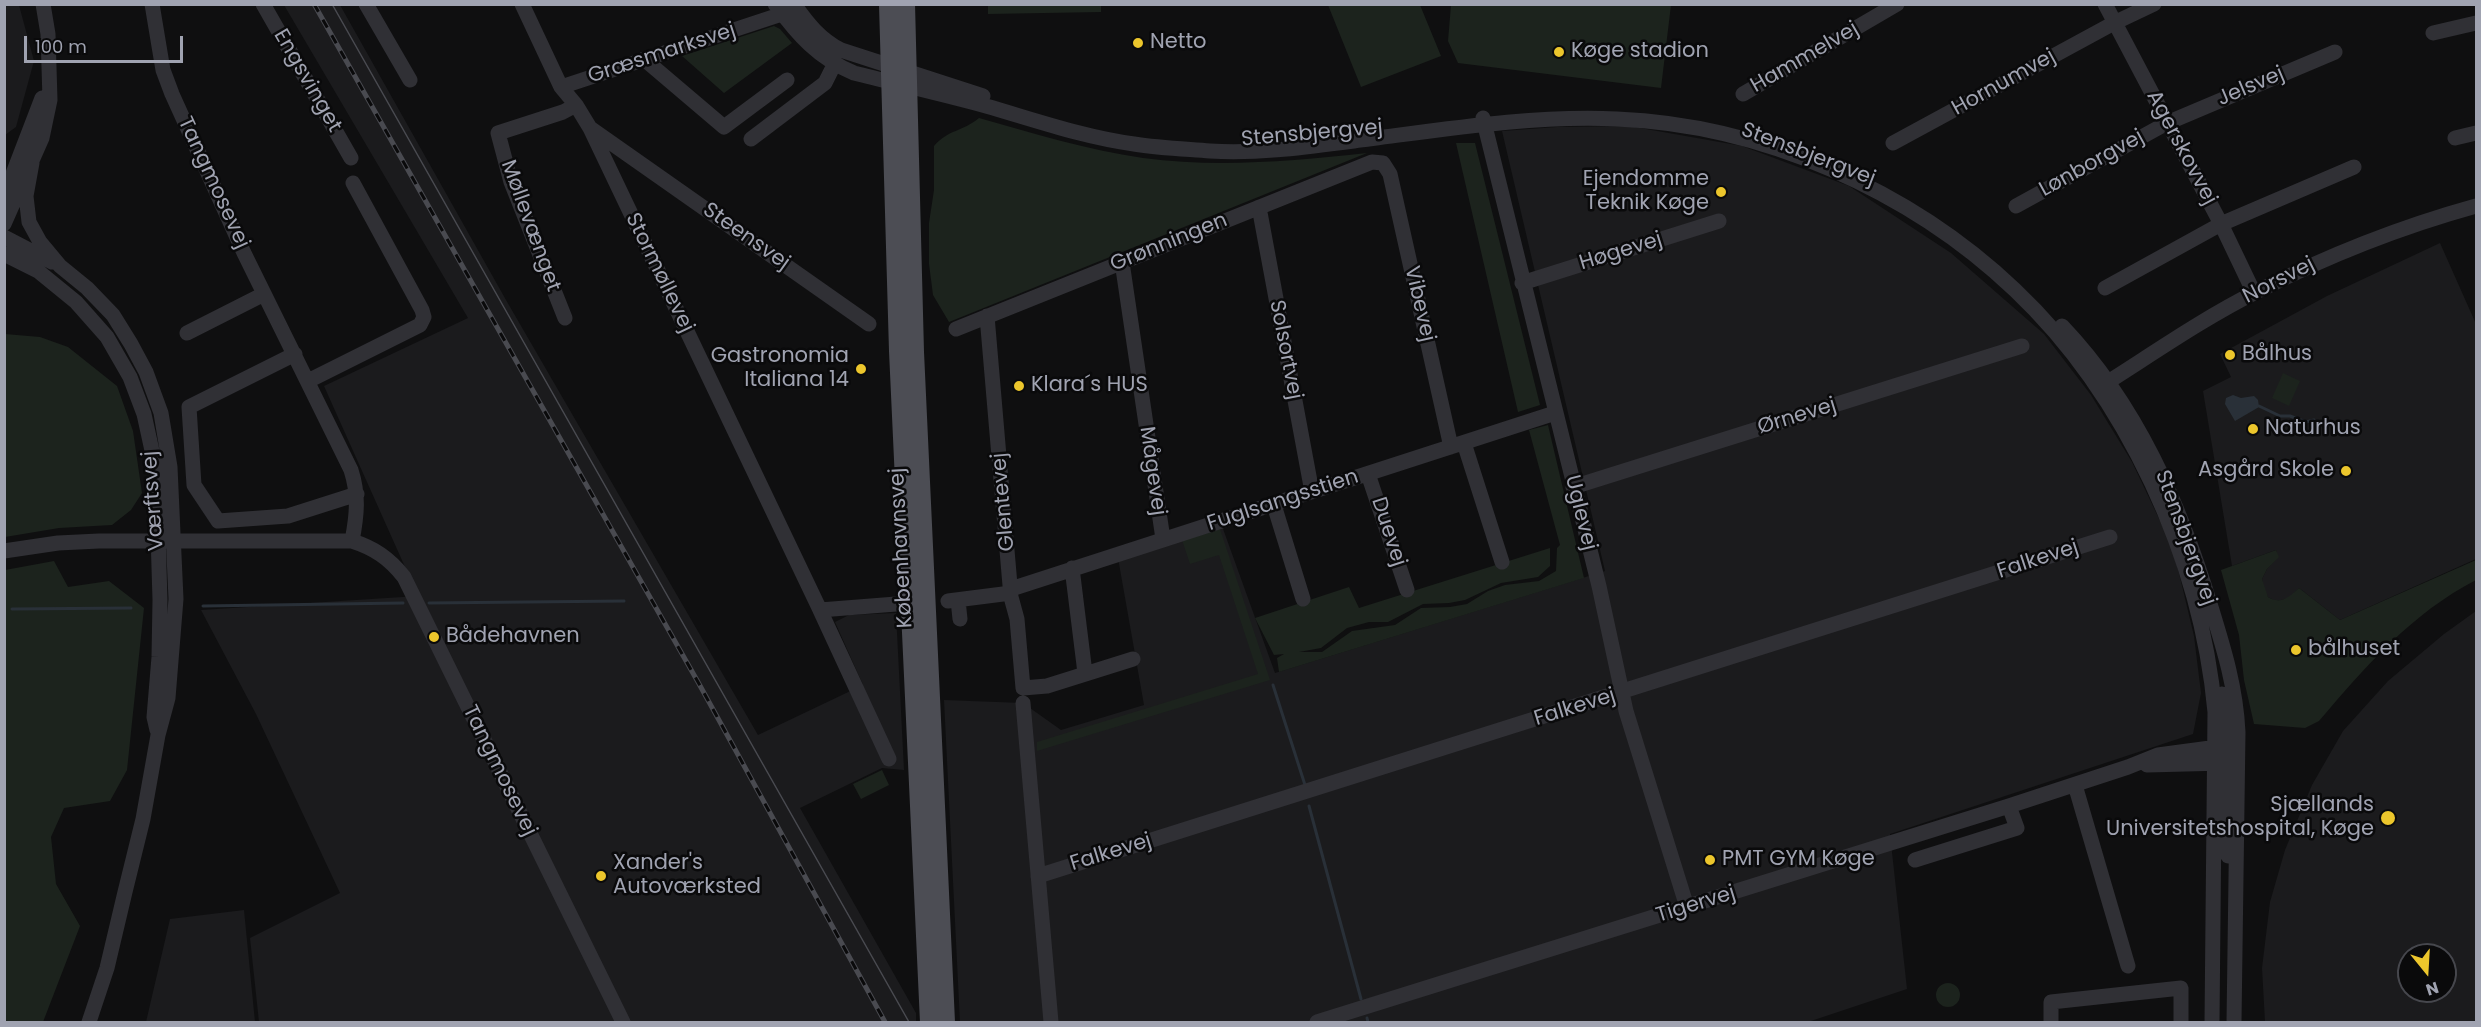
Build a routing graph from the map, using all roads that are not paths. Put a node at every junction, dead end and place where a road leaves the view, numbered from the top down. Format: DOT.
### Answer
graph roads {
  1 [pos="43,4"];
  2 [pos="152,4"];
  3 [pos="263,4"];
  4 [pos="366,4"];
  5 [pos="522,4"];
  6 [pos="888,4"];
  7 [pos="906,4"];
  8 [pos="1897,4"];
  9 [pos="2105,4"];
  10 [pos="2154,4"];
  11 [pos="787,7"];
  12 [pos="2114,23"];
  13 [pos="2476,23"];
  14 [pos="2433,33"];
  15 [pos="2335,52"];
  16 [pos="644,59"];
  17 [pos="48,65"];
  18 [pos="834,65"];
  19 [pos="889,73"];
  20 [pos="908,79"];
  21 [pos="410,80"];
  22 [pos="787,80"];
  23 [pos="561,87"];
  24 [pos="1743,94"];
  25 [pos="576,105"];
  26 [pos="1483,121"];
  27 [pos="2167,123"];
  28 [pos="590,128"];
  29 [pos="2476,133"];
  30 [pos="498,134"];
  31 [pos="2455,138"];
  32 [pos="752,139"];
  33 [pos="1893,143"];
  34 [pos="622,150"];
  35 [pos="351,158"];
  36 [pos="32,163"];
  37 [pos="1383,163"];
  38 [pos="607,164"];
  39 [pos="2354,167"];
  40 [pos="353,183"];
  41 [pos="4,197"];
  42 [pos="2016,206"];
  43 [pos="2476,206"];
  44 [pos="1258,207"];
  45 [pos="1719,221"];
  46 [pos="4,224"];
  47 [pos="2221,224"];
  48 [pos="4,237"];
  49 [pos="4,254"];
  50 [pos="1122,262"];
  51 [pos="60,266"];
  52 [pos="1522,283"];
  53 [pos="2105,288"];
  54 [pos="2254,292"];
  55 [pos="264,294"];
  56 [pos="987,316"];
  57 [pos="565,318"];
  58 [pos="869,324"];
  59 [pos="956,329"];
  60 [pos="186,333"];
  61 [pos="2022,346"];
  62 [pos="295,354"];
  63 [pos="308,381"];
  64 [pos="2103,385"];
  65 [pos="1555,413"];
  66 [pos="1457,445"];
  67 [pos="1368,474"];
  68 [pos="1573,487"];
  69 [pos="1312,492"];
  70 [pos="357,494"];
  71 [pos="1274,505"];
  72 [pos="2110,537"];
  73 [pos="1163,539"];
  74 [pos="352,541"];
  75 [pos="158,542"];
  76 [pos="175,542"];
  77 [pos="4,550"];
  78 [pos="1502,562"];
  79 [pos="1072,568"];
  80 [pos="1407,590"];
  81 [pos="1011,591"];
  82 [pos="1303,599"];
  83 [pos="909,603"];
  84 [pos="820,610"];
  85 [pos="960,619"];
  86 [pos="1133,659"];
  87 [pos="1085,673"];
  88 [pos="1623,693"];
  89 [pos="1023,696"];
  90 [pos="158,735"];
  91 [pos="2226,746"];
  92 [pos="889,759"];
  93 [pos="2226,763"];
  94 [pos="2128,767"];
  95 [pos="2075,785"];
  96 [pos="2009,806"];
  97 [pos="1916,860"];
  98 [pos="1038,876"];
  99 [pos="1687,907"];
  100 [pos="2128,966"];
  101 [pos="88,1023"];
  102 [pos="623,1023"];
  103 [pos="929,1023"];
  104 [pos="946,1023"];
  105 [pos="1051,1023"];
  106 [pos="1317,1023"];
  107 [pos="2051,1023"];
  108 [pos="2181,1023"];
  109 [pos="2212,1023"];
  110 [pos="2234,1023"];
  1 -- 17 [label="street, Værftsvej"];
  2 -- 55 [label="street, Tangmosevej"];
  3 -- 35 [label="street, Engsvinget"];
  4 -- 21 [label="street"];
  5 -- 23 [label="street, Stormøllevej"];
  6 -- 19 [label="main road, Københavnsvej"];
  7 -- 20 [label="main road, Københavnsvej"];
  8 -- 24 [label="street, Hammelvej"];
  9 -- 12 [label="street, Agerskovvej"];
  10 -- 12 [label="street, Hornumvej"];
  11 -- 16 [label="street, Græsmarksvej"];
  11 -- 18 [label="street"];
  11 -- 19 [label="street"];
  12 -- 27 [label="street, Agerskovvej"];
  12 -- 33 [label="street, Hornumvej"];
  13 -- 14 [label="street"];
  15 -- 27 [label="street, Jelsvej"];
  16 -- 22 [label="street"];
  16 -- 23 [label="street, Græsmarksvej"];
  17 -- 36 [label="street, Værftsvej"];
  17 -- 41 [label="street, Værftsvej"];
  18 -- 19 [label="street"];
  18 -- 32 [label="street"];
  19 -- 20 [label="street, Stensbjergvej"];
  19 -- 83 [label="main road, Københavnsvej"];
  20 -- 26 [label="street, Stensbjergvej"];
  20 -- 104 [label="main road, Københavnsvej"];
  23 -- 25 [label="street, Stormøllevej"];
  25 -- 28 [label="street, Stormøllevej"];
  25 -- 30 [label="street, Græsmarksvej"];
  26 -- 52 [label="street, Uglevej"];
  26 -- 64 [label="street, Stensbjergvej"];
  27 -- 42 [label="street, Lønborgvej"];
  27 -- 47 [label="street, Agerskovvej"];
  28 -- 34 [label="street, Steensvej"];
  28 -- 38 [label="street, Stormøllevej"];
  29 -- 31 [label="street"];
  30 -- 57 [label="street, Møllevænget"];
  34 -- 38 [label="street"];
  34 -- 58 [label="street, Steensvej"];
  36 -- 46 [label="street, Værftsvej"];
  36 -- 51 [label="street, Værftsvej"];
  37 -- 44 [label="street, Grønningen"];
  37 -- 66 [label="street, Vibevej"];
  38 -- 84 [label="street, Stormøllevej"];
  39 -- 47 [label="street"];
  40 -- 63 [label="street"];
  43 -- 54 [label="street, Norsvej"];
  44 -- 50 [label="street, Grønningen"];
  44 -- 69 [label="street, Solsortvej"];
  45 -- 52 [label="street, Høgevej"];
  47 -- 53 [label="street"];
  47 -- 54 [label="street, Agerskovvej"];
  48 -- 51 [label="street, Værftsvej"];
  49 -- 75 [label="street, Værftsvej"];
  50 -- 56 [label="street, Grønningen"];
  50 -- 73 [label="street, Mågevej"];
  51 -- 76 [label="street, Værftsvej"];
  52 -- 65 [label="street, Uglevej"];
  54 -- 64 [label="street, Norsvej"];
  55 -- 60 [label="street"];
  55 -- 62 [label="street, Tangmosevej"];
  56 -- 59 [label="street, Grønningen"];
  56 -- 81 [label="street, Glentevej"];
  61 -- 68 [label="street, Ørnevej"];
  62 -- 63 [label="street, Tangmosevej"];
  62 -- 70 [label="street"];
  63 -- 70 [label="street, Tangmosevej"];
  64 -- 91 [label="street, Stensbjergvej"];
  64 -- 91 [label="street, Stensbjergvej"];
  65 -- 66 [label="street, Fuglsangsstien"];
  65 -- 68 [label="street, Uglevej"];
  66 -- 67 [label="street, Fuglsangsstien"];
  66 -- 78 [label="street, Vibevej"];
  67 -- 69 [label="street, Fuglsangsstien"];
  67 -- 80 [label="street, Duevej"];
  68 -- 88 [label="street, Uglevej"];
  69 -- 71 [label="street, Fuglsangsstien"];
  70 -- 74 [label="street, Tangmosevej"];
  71 -- 73 [label="street, Fuglsangsstien"];
  71 -- 82 [label="street"];
  72 -- 88 [label="street, Falkevej"];
  73 -- 79 [label="street, Fuglsangsstien"];
  74 -- 76 [label="street, Tangmosevej"];
  74 -- 102 [label="street, Tangmosevej"];
  75 -- 76 [label="street, Tangmosevej"];
  75 -- 77 [label="street"];
  75 -- 90 [label="street, Værftsvej"];
  76 -- 90 [label="street, Værftsvej"];
  79 -- 81 [label="street, Fuglsangsstien"];
  79 -- 87 [label="street"];
  81 -- 85 [label="street, Fuglsangsstien"];
  81 -- 89 [label="street, Glentevej"];
  83 -- 84 [label="street"];
  83 -- 103 [label="main road, Københavnsvej"];
  84 -- 92 [label="street, Stormøllevej"];
  86 -- 87 [label="street"];
  87 -- 89 [label="street"];
  88 -- 98 [label="street, Falkevej"];
  88 -- 99 [label="street, Uglevej"];
  89 -- 98 [label="street, Glentevej"];
  90 -- 101 [label="street, Værftsvej"];
  91 -- 93 [label="street, Stensbjergvej"];
  91 -- 93 [label="street, Stensbjergvej"];
  91 -- 94 [label="street, Tigervej"];
  93 -- 94 [label="street, Tigervej"];
  93 -- 109 [label="street, Stensbjergvej"];
  93 -- 110 [label="street, Stensbjergvej"];
  94 -- 95 [label="street, Tigervej"];
  95 -- 96 [label="street, Tigervej"];
  95 -- 100 [label="street"];
  96 -- 97 [label="street"];
  96 -- 99 [label="street, Tigervej"];
  98 -- 105 [label="street, Glentevej"];
  99 -- 106 [label="street, Tigervej"];
  107 -- 108 [label="street"];
}
